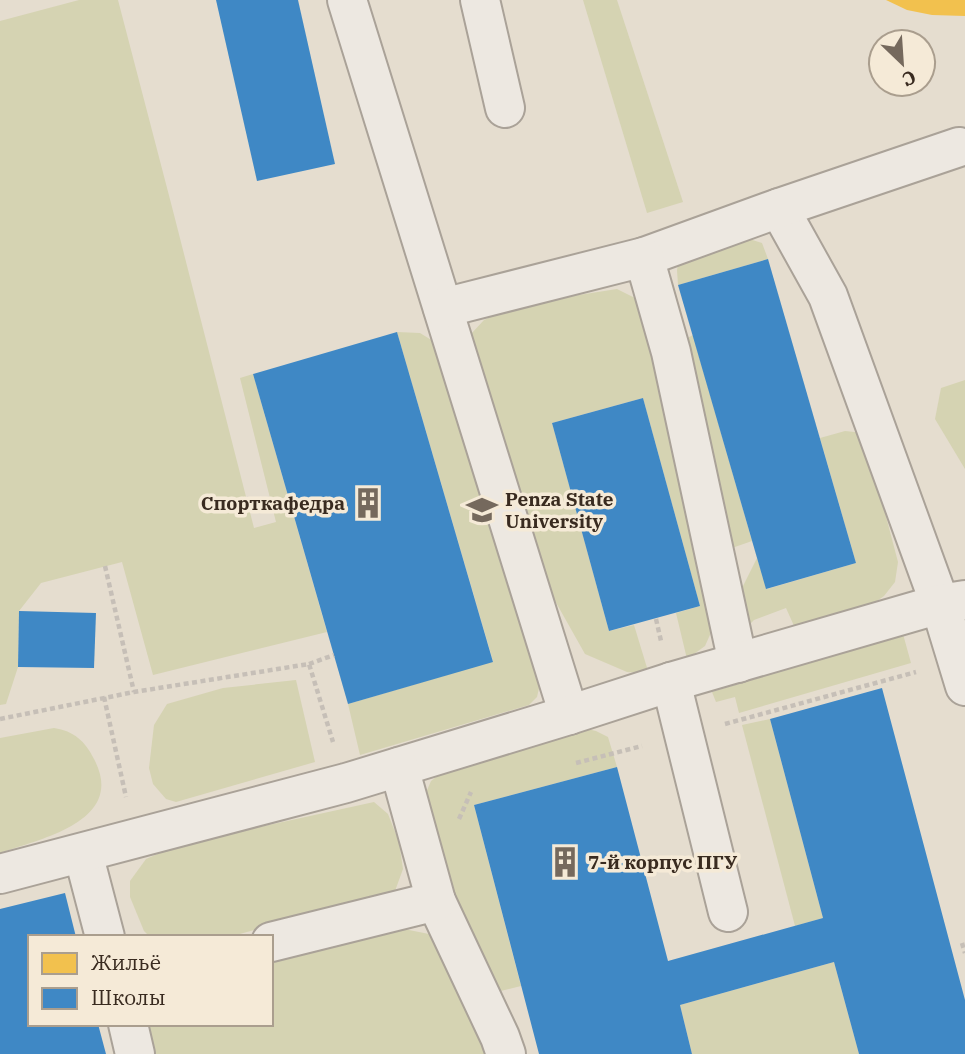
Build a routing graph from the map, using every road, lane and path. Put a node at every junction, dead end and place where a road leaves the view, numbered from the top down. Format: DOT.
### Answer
graph roads {
  1 [pos="347,0"];
  2 [pos="480,0"];
  3 [pos="505,108"];
  4 [pos="959,146"];
  5 [pos="779,208"];
  6 [pos="644,257"];
  7 [pos="443,308"];
  8 [pos="105,566"];
  9 [pos="952,602"];
  10 [pos="334,655"];
  11 [pos="738,663"];
  12 [pos="309,664"];
  13 [pos="961,673"];
  14 [pos="671,682"];
  15 [pos="134,692"];
  16 [pos="104,697"];
  17 [pos="569,715"];
  18 [pos="0,719"];
  19 [pos="684,736"];
  20 [pos="565,765"];
  21 [pos="398,767"];
  22 [pos="346,783"];
  23 [pos="473,788"];
  24 [pos="135,839"];
  25 [pos="83,853"];
  26 [pos="0,874"];
  27 [pos="433,891"];
  28 [pos="729,912"];
  29 [pos="104,935"];
  30 [pos="273,941"];
  31 [pos="962,943"];
  32 [pos="965,953"];
  33 [pos="128,1026"];
  34 [pos="135,1054"];
  35 [pos="506,1054"];
  1 -- 7 [label="lane"];
  2 -- 3 [label="lane"];
  4 -- 5 [label="lane"];
  5 -- 6 [label="lane"];
  5 -- 9 [label="lane"];
  6 -- 7 [label="lane"];
  6 -- 11 [label="lane"];
  7 -- 17 [label="lane"];
  8 -- 15 [label="path"];
  9 -- 11 [label="lane"];
  9 -- 13 [label="lane"];
  10 -- 12 [label="path"];
  11 -- 14 [label="lane"];
  12 -- 15 [label="path"];
  12 -- 22 [label="path"];
  13 -- 19 [label="path"];
  14 -- 17 [label="lane"];
  14 -- 19 [label="lane"];
  15 -- 16 [label="path"];
  16 -- 18 [label="path"];
  16 -- 24 [label="path"];
  17 -- 21 [label="lane"];
  19 -- 20 [label="path"];
  19 -- 28 [label="lane"];
  21 -- 22 [label="lane"];
  21 -- 27 [label="lane"];
  22 -- 24 [label="lane"];
  23 -- 27 [label="path"];
  24 -- 25 [label="lane"];
  25 -- 26 [label="lane"];
  25 -- 29 [label="lane"];
  27 -- 30 [label="lane"];
  27 -- 35 [label="lane"];
  31 -- 32 [label="path"];
  33 -- 34 [label="lane"];
}
